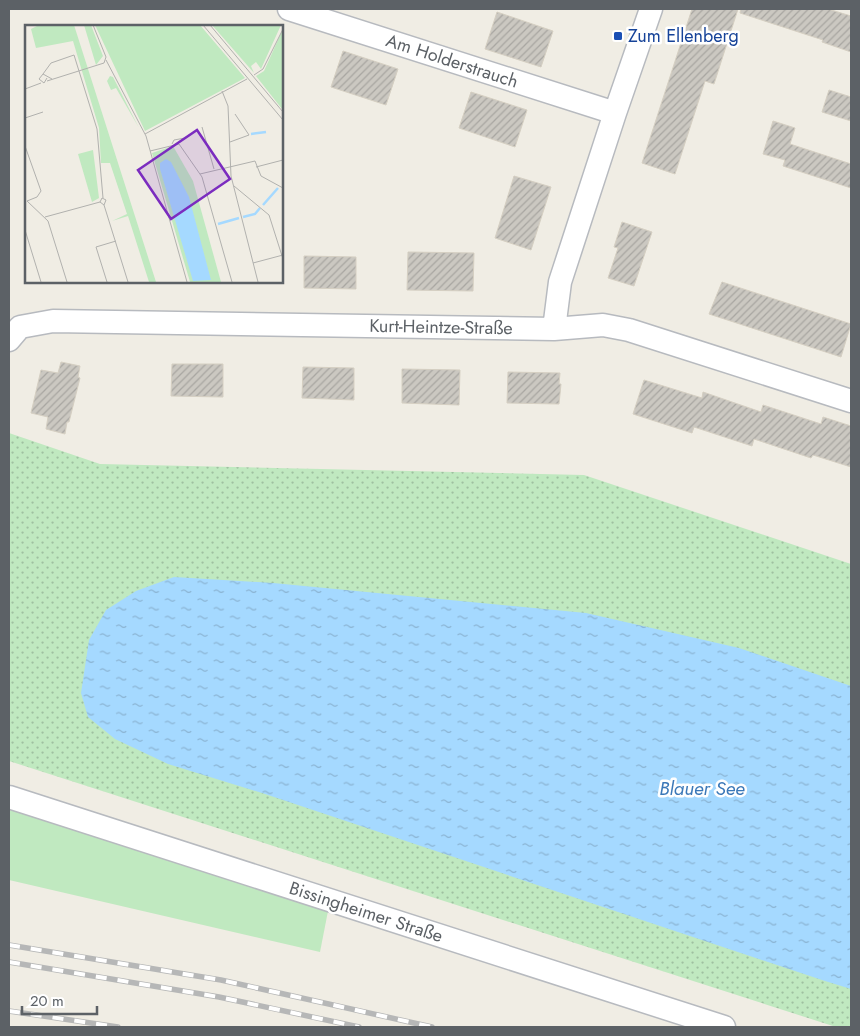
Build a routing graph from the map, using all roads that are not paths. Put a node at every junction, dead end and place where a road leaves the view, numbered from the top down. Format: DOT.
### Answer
graph roads {
  1 [pos="289,9"];
  2 [pos="651,9"];
  3 [pos="615,113"];
  4 [pos="554,329"];
  5 [pos="14,333"];
  6 [pos="851,401"];
  7 [pos="9,797"];
  8 [pos="724,1027"];
  1 -- 3 [label="street, Am Holderstrauch"];
  2 -- 3 [label="street"];
  3 -- 4 [label="street"];
  4 -- 5 [label="street, Kurt-Heintze-Straße"];
  4 -- 6 [label="street, Kurt-Heintze-Straße"];
  7 -- 8 [label="street, Bissingheimer Straße"];
}
